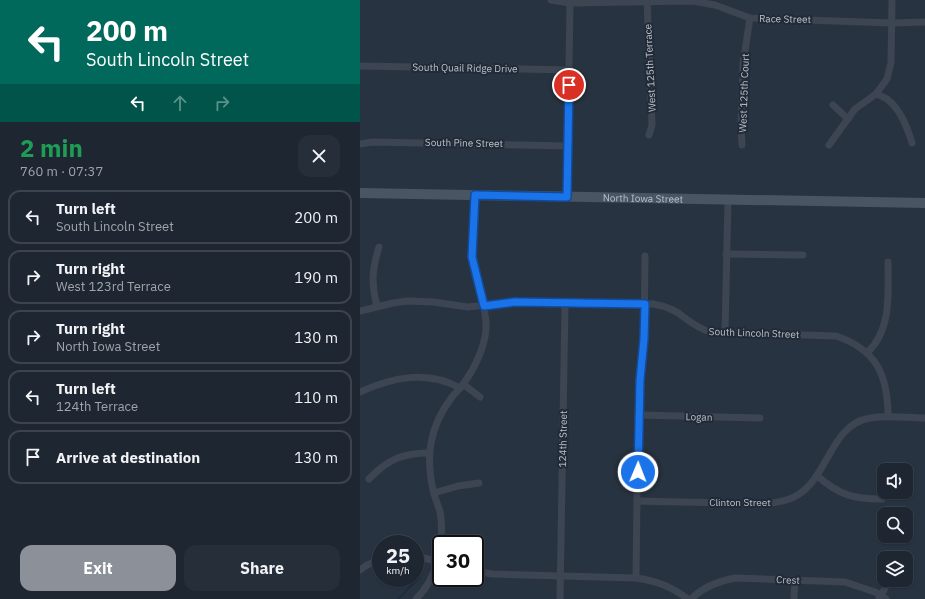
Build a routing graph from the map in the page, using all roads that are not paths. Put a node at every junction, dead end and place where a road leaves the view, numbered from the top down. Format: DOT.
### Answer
graph roads {
  1 [pos="551,0"];
  2 [pos="892,0"];
  3 [pos="647,1"];
  4 [pos="715,2"];
  5 [pos="570,3"];
  6 [pos="750,18"];
  7 [pos="925,22"];
  8 [pos="892,23"];
  9 [pos="360,66"];
  10 [pos="570,70"];
  11 [pos="876,94"];
  12 [pos="833,106"];
  13 [pos="848,119"];
  14 [pos="649,135"];
  15 [pos="912,143"];
  16 [pos="360,144"];
  17 [pos="742,145"];
  18 [pos="829,145"];
  19 [pos="568,146"];
  20 [pos="360,193"];
  21 [pos="475,195"];
  22 [pos="567,197"];
  23 [pos="728,200"];
  24 [pos="925,203"];
  25 [pos="379,247"];
  26 [pos="726,254"];
  27 [pos="803,255"];
  28 [pos="645,256"];
  29 [pos="888,262"];
  30 [pos="564,303"];
  31 [pos="645,304"];
  32 [pos="377,306"];
  33 [pos="484,306"];
  34 [pos="360,311"];
  35 [pos="725,333"];
  36 [pos="867,353"];
  37 [pos="461,386"];
  38 [pos="360,392"];
  39 [pos="480,397"];
  40 [pos="638,415"];
  41 [pos="888,417"];
  42 [pos="760,418"];
  43 [pos="925,418"];
  44 [pos="430,453"];
  45 [pos="817,476"];
  46 [pos="369,479"];
  47 [pos="479,483"];
  48 [pos="434,493"];
  49 [pos="877,499"];
  50 [pos="638,501"];
  51 [pos="440,535"];
  52 [pos="372,563"];
  53 [pos="360,570"];
  54 [pos="484,573"];
  55 [pos="432,575"];
  56 [pos="560,576"];
  57 [pos="636,578"];
  58 [pos="795,580"];
  59 [pos="886,587"];
  60 [pos="882,598"];
  61 [pos="416,599"];
  62 [pos="560,599"];
  63 [pos="688,599"];
  64 [pos="691,599"];
  65 [pos="794,599"];
  1 -- 5 [label="street, Race Street"];
  2 -- 8 [label="street"];
  3 -- 4 [label="street, Race Street"];
  3 -- 5 [label="street, Race Street"];
  3 -- 14 [label="street, West 125th Terrace"];
  4 -- 6 [label="street, Race Street"];
  5 -- 10 [label="street"];
  6 -- 8 [label="street, Race Street"];
  6 -- 17 [label="street, West 125th Court"];
  7 -- 8 [label="street, Race Street"];
  8 -- 11 [label="street"];
  9 -- 10 [label="street, South Quail Ridge Drive"];
  10 -- 19 [label="street"];
  11 -- 13 [label="street"];
  11 -- 15 [label="street"];
  12 -- 13 [label="street"];
  13 -- 18 [label="street"];
  16 -- 19 [label="street, South Pine Street"];
  19 -- 22 [label="street"];
  20 -- 21 [label="street, North Iowa Street"];
  21 -- 22 [label="street, North Iowa Street"];
  21 -- 33 [label="street"];
  22 -- 23 [label="street, North Iowa Street"];
  23 -- 24 [label="street, North Iowa Street"];
  23 -- 26 [label="street"];
  25 -- 32 [label="street"];
  26 -- 27 [label="street"];
  26 -- 35 [label="street"];
  28 -- 31 [label="street"];
  29 -- 36 [label="street"];
  30 -- 31 [label="street, South Lincoln Street"];
  30 -- 33 [label="street, South Lincoln Street"];
  30 -- 56 [label="street, 124th Street"];
  31 -- 35 [label="street, South Lincoln Street"];
  31 -- 40 [label="street"];
  32 -- 33 [label="street, South Lincoln Street"];
  32 -- 34 [label="street, South Lincoln Street"];
  33 -- 37 [label="street"];
  35 -- 36 [label="street, South Lincoln Street"];
  36 -- 41 [label="street, South Lincoln Street"];
  37 -- 38 [label="street"];
  37 -- 39 [label="street"];
  37 -- 44 [label="street"];
  40 -- 42 [label="street, Logan"];
  40 -- 50 [label="street"];
  41 -- 43 [label="street, Clinton Street"];
  41 -- 45 [label="street, Clinton Street"];
  44 -- 46 [label="street"];
  44 -- 48 [label="street"];
  45 -- 49 [label="street"];
  45 -- 50 [label="street, Clinton Street"];
  47 -- 48 [label="street"];
  48 -- 51 [label="street"];
  50 -- 57 [label="street"];
  52 -- 53 [label="street"];
  54 -- 56 [label="street"];
  55 -- 61 [label="street"];
  56 -- 57 [label="street"];
  56 -- 62 [label="street, 124th Street"];
  57 -- 63 [label="street"];
  58 -- 60 [label="street, Crest"];
  58 -- 64 [label="street, Crest"];
  58 -- 65 [label="street"];
  59 -- 60 [label="street"];
}
